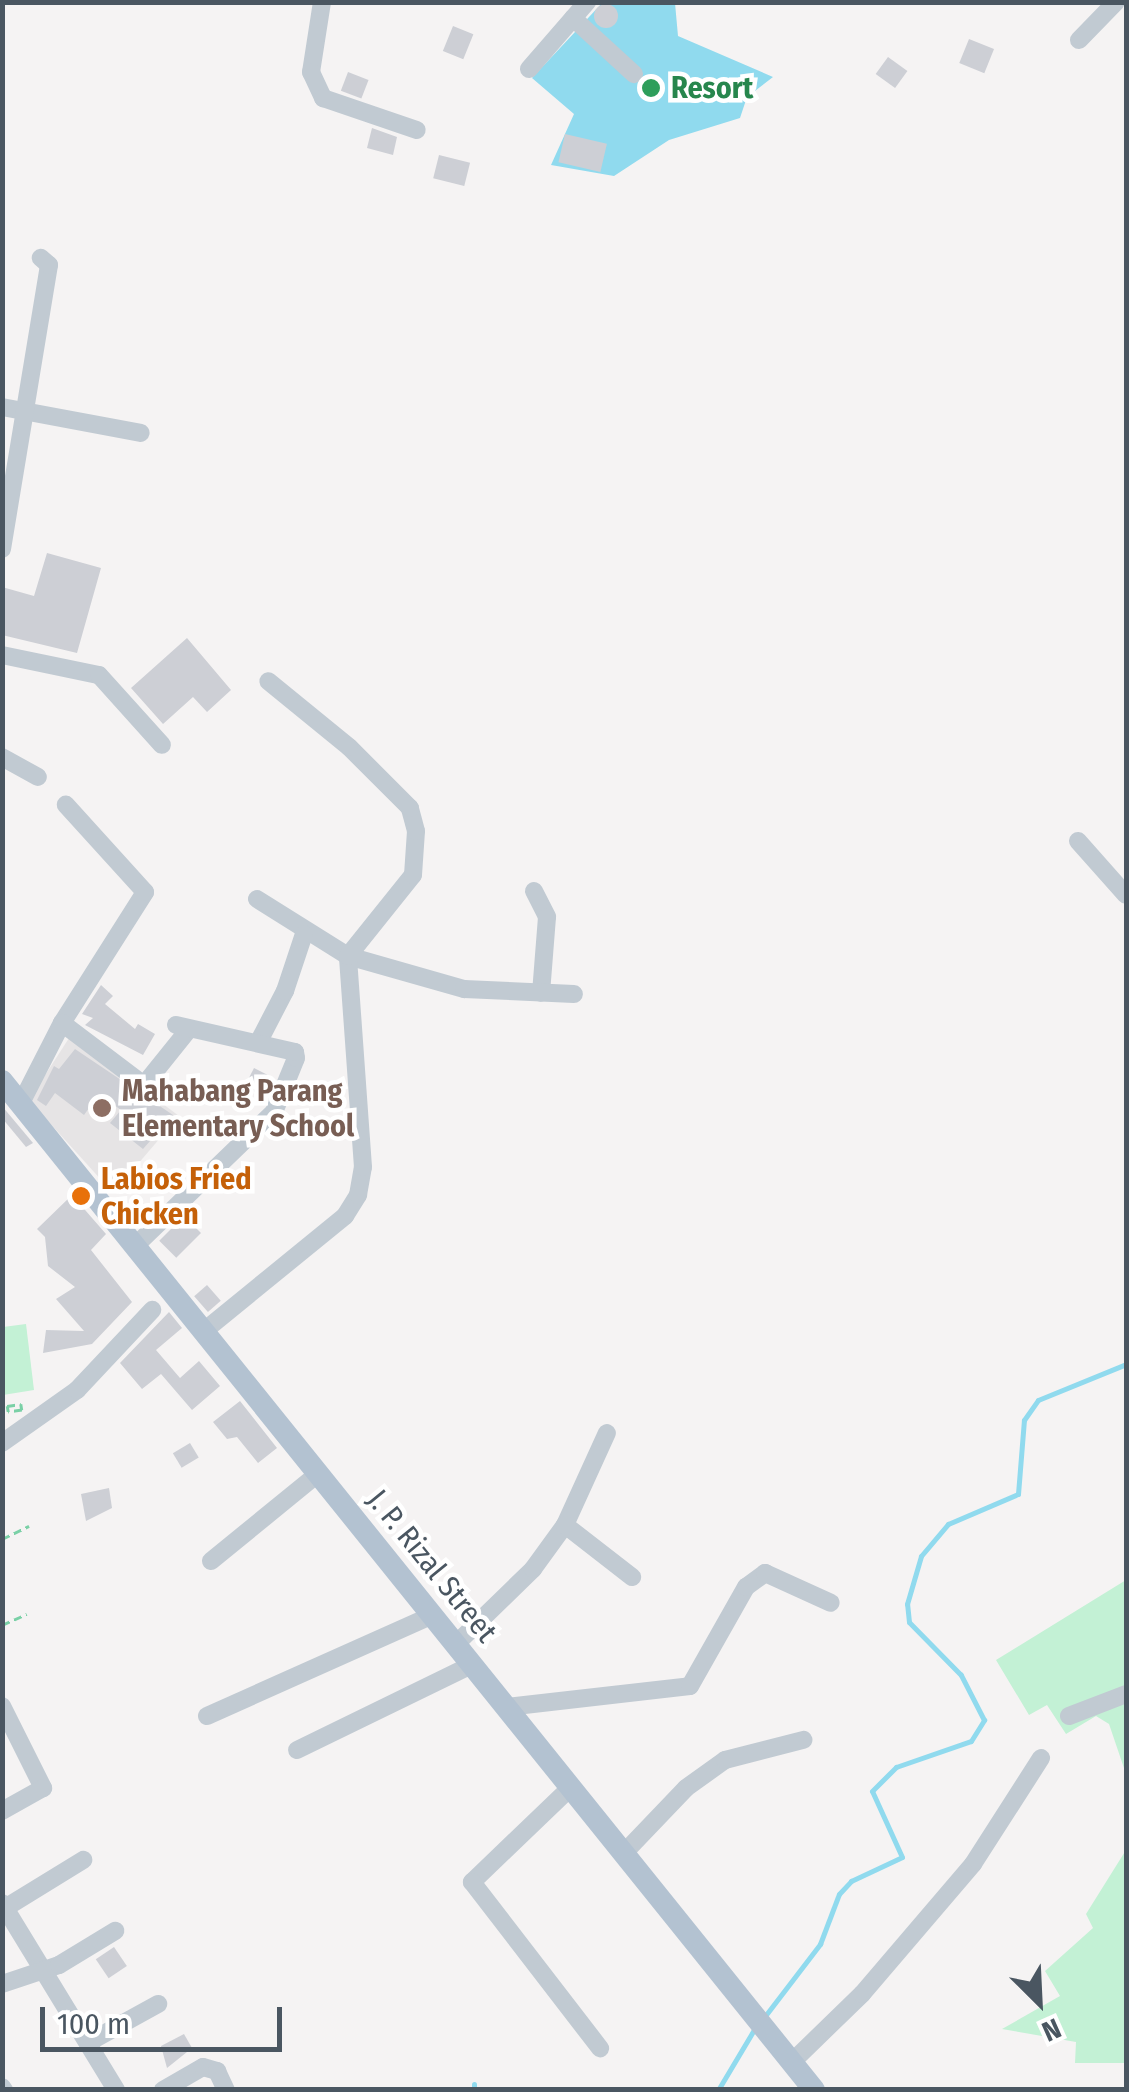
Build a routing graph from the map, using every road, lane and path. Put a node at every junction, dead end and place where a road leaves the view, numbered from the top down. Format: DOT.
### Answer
graph roads {
  1 [pos="322,2"];
  2 [pos="587,2"];
  3 [pos="1116,2"];
  4 [pos="574,18"];
  5 [pos="1079,40"];
  6 [pos="529,68"];
  7 [pos="634,74"];
  8 [pos="418,130"];
  9 [pos="41,258"];
  10 [pos="2,407"];
  11 [pos="26,412"];
  12 [pos="140,434"];
  13 [pos="2,549"];
  14 [pos="2,655"];
  15 [pos="268,681"];
  16 [pos="162,745"];
  17 [pos="2,757"];
  18 [pos="38,776"];
  19 [pos="66,805"];
  20 [pos="1078,841"];
  21 [pos="534,891"];
  22 [pos="1126,895"];
  23 [pos="257,899"];
  24 [pos="304,934"];
  25 [pos="348,956"];
  26 [pos="540,993"];
  27 [pos="574,994"];
  28 [pos="62,1024"];
  29 [pos="258,1043"];
  30 [pos="2,1080"];
  31 [pos="21,1104"];
  32 [pos="135,1246"];
  33 [pos="152,1310"];
  34 [pos="204,1331"];
  35 [pos="20,1395"];
  36 [pos="5,1410"];
  37 [pos="607,1433"];
  38 [pos="2,1443"];
  39 [pos="319,1473"];
  40 [pos="29,1526"];
  41 [pos="565,1526"];
  42 [pos="2,1539"];
  43 [pos="211,1561"];
  44 [pos="632,1577"];
  45 [pos="831,1603"];
  46 [pos="28,1614"];
  47 [pos="433,1615"];
  48 [pos="2,1625"];
  49 [pos="457,1643"];
  50 [pos="473,1664"];
  51 [pos="1126,1694"];
  52 [pos="2,1706"];
  53 [pos="506,1707"];
  54 [pos="208,1716"];
  55 [pos="1069,1716"];
  56 [pos="803,1740"];
  57 [pos="297,1750"];
  58 [pos="1042,1758"];
  59 [pos="570,1788"];
  60 [pos="2,1812"];
  61 [pos="623,1854"];
  62 [pos="84,1860"];
  63 [pos="4,1905"];
  64 [pos="115,1931"];
  65 [pos="41,1971"];
  66 [pos="2,1984"];
  67 [pos="158,2004"];
  68 [pos="89,2042"];
  69 [pos="600,2048"];
  70 [pos="785,2054"];
  71 [pos="116,2090"];
  72 [pos="163,2090"];
  73 [pos="226,2090"];
  74 [pos="814,2090"];
  1 -- 8 [label="street"];
  2 -- 4 [label="street"];
  3 -- 5 [label="street"];
  4 -- 6 [label="street"];
  4 -- 7 [label="street"];
  9 -- 11 [label="street"];
  10 -- 11 [label="street"];
  11 -- 12 [label="street"];
  11 -- 13 [label="street"];
  14 -- 16 [label="street"];
  15 -- 25 [label="street"];
  17 -- 18 [label="street"];
  19 -- 28 [label="street"];
  20 -- 22 [label="street"];
  21 -- 26 [label="street"];
  23 -- 24 [label="street"];
  24 -- 25 [label="street"];
  24 -- 29 [label="street"];
  25 -- 26 [label="street"];
  25 -- 34 [label="street"];
  26 -- 27 [label="street"];
  28 -- 29 [label="street"];
  28 -- 31 [label="street"];
  29 -- 32 [label="street"];
  30 -- 31 [label="main road, J. P. Rizal Street"];
  31 -- 32 [label="main road, J. P. Rizal Street"];
  32 -- 34 [label="main road, J. P. Rizal Street"];
  33 -- 38 [label="street"];
  34 -- 39 [label="main road, J. P. Rizal Street"];
  35 -- 36 [label="path"];
  37 -- 41 [label="street"];
  39 -- 43 [label="street"];
  39 -- 47 [label="main road, J. P. Rizal Street"];
  40 -- 42 [label="path"];
  41 -- 44 [label="street"];
  41 -- 49 [label="street"];
  45 -- 53 [label="street"];
  46 -- 48 [label="path"];
  47 -- 49 [label="main road, J. P. Rizal Street"];
  47 -- 54 [label="street"];
  49 -- 50 [label="main road, J. P. Rizal Street"];
  50 -- 53 [label="main road, J. P. Rizal Street"];
  50 -- 57 [label="street"];
  51 -- 55 [label="street"];
  52 -- 60 [label="street"];
  53 -- 59 [label="main road, J. P. Rizal Street"];
  56 -- 61 [label="street"];
  58 -- 70 [label="street"];
  59 -- 61 [label="main road, J. P. Rizal Street"];
  59 -- 69 [label="street"];
  61 -- 70 [label="main road, J. P. Rizal Street"];
  62 -- 63 [label="street"];
  63 -- 65 [label="street"];
  64 -- 65 [label="street"];
  65 -- 66 [label="street"];
  65 -- 68 [label="street"];
  67 -- 68 [label="street"];
  68 -- 71 [label="street"];
  70 -- 74 [label="main road, J. P. Rizal Street"];
  72 -- 73 [label="street"];
}
